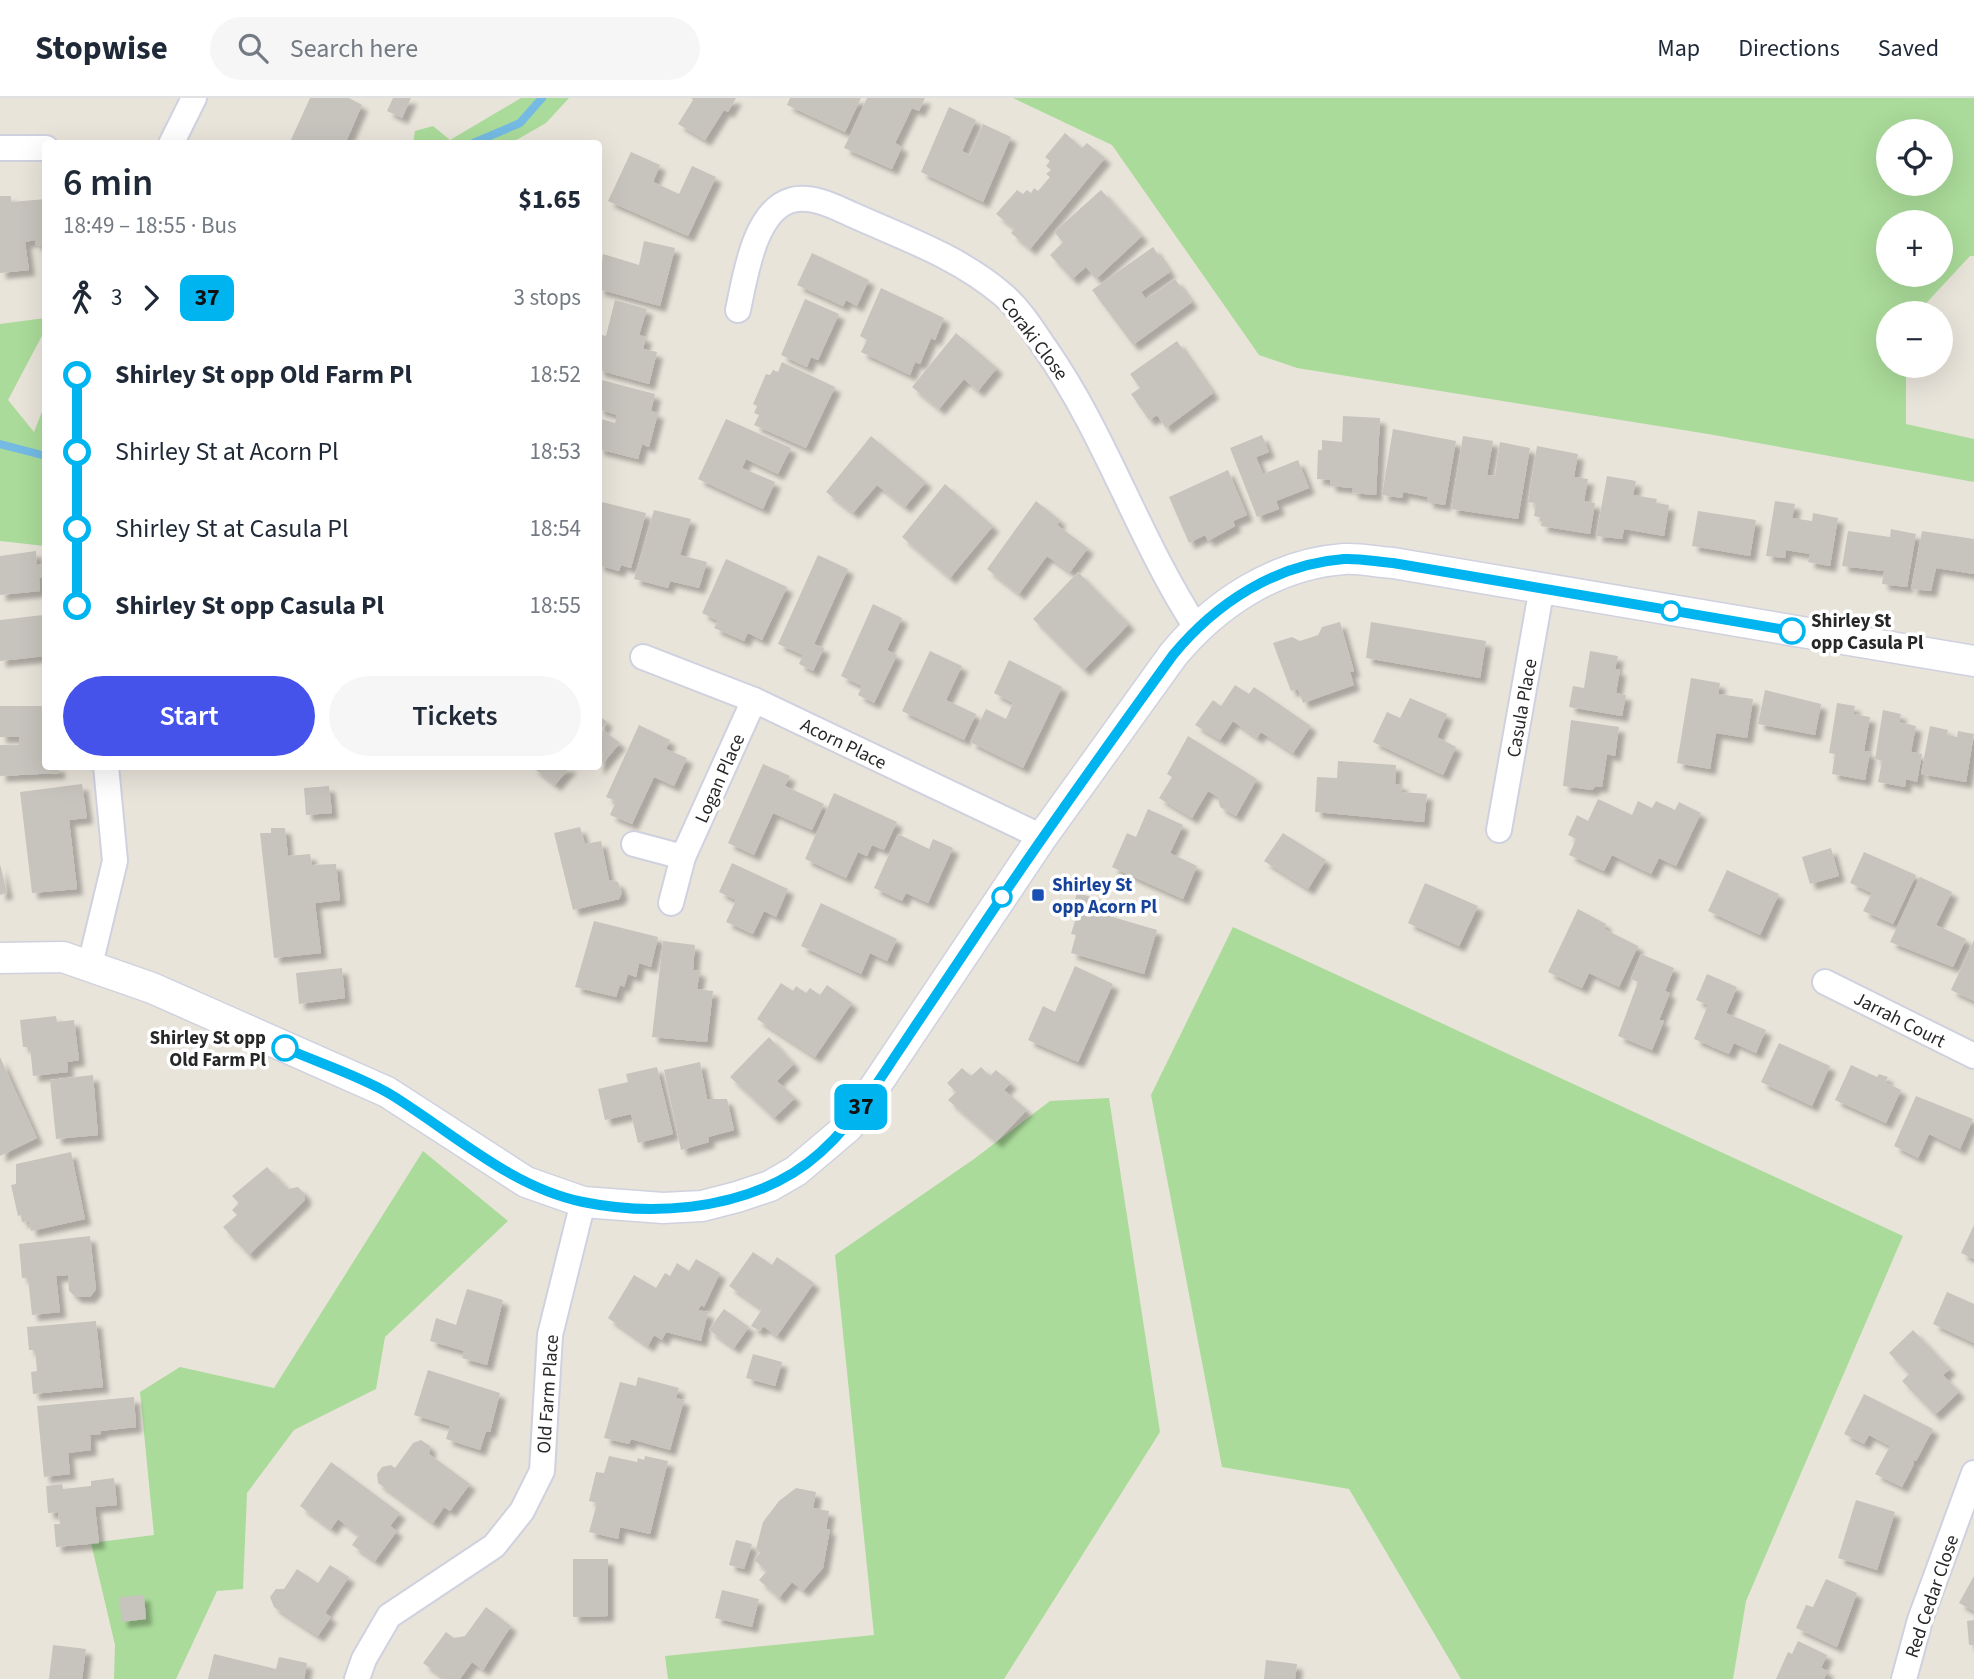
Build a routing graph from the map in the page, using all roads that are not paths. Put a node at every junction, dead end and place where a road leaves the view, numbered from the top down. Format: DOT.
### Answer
graph roads {
  1 [pos="194,98"];
  2 [pos="173,140"];
  3 [pos="0,148"];
  4 [pos="42,148"];
  5 [pos="738,310"];
  6 [pos="1542,587"];
  7 [pos="1196,627"];
  8 [pos="643,657"];
  9 [pos="1974,661"];
  10 [pos="754,700"];
  11 [pos="106,770"];
  12 [pos="1499,830"];
  13 [pos="1042,837"];
  14 [pos="634,844"];
  15 [pos="683,857"];
  16 [pos="671,903"];
  17 [pos="0,958"];
  18 [pos="90,965"];
  19 [pos="1825,982"];
  20 [pos="1974,1056"];
  21 [pos="583,1202"];
  22 [pos="1974,1473"];
  23 [pos="358,1679"];
  24 [pos="1904,1679"];
  1 -- 2 [label="street"];
  3 -- 4 [label="street"];
  5 -- 7 [label="street, Coraki Close"];
  6 -- 7 [label="street"];
  6 -- 9 [label="street"];
  6 -- 12 [label="street, Casula Place"];
  7 -- 13 [label="street"];
  8 -- 10 [label="street, Acorn Place"];
  10 -- 13 [label="street, Acorn Place"];
  10 -- 15 [label="street, Logan Place"];
  11 -- 18 [label="street"];
  13 -- 21 [label="street"];
  14 -- 15 [label="street"];
  15 -- 16 [label="street, Logan Place"];
  17 -- 18 [label="street"];
  18 -- 21 [label="street"];
  19 -- 20 [label="street, Jarrah Court"];
  21 -- 23 [label="street, Old Farm Place"];
  22 -- 24 [label="street, Red Cedar Close"];
}
